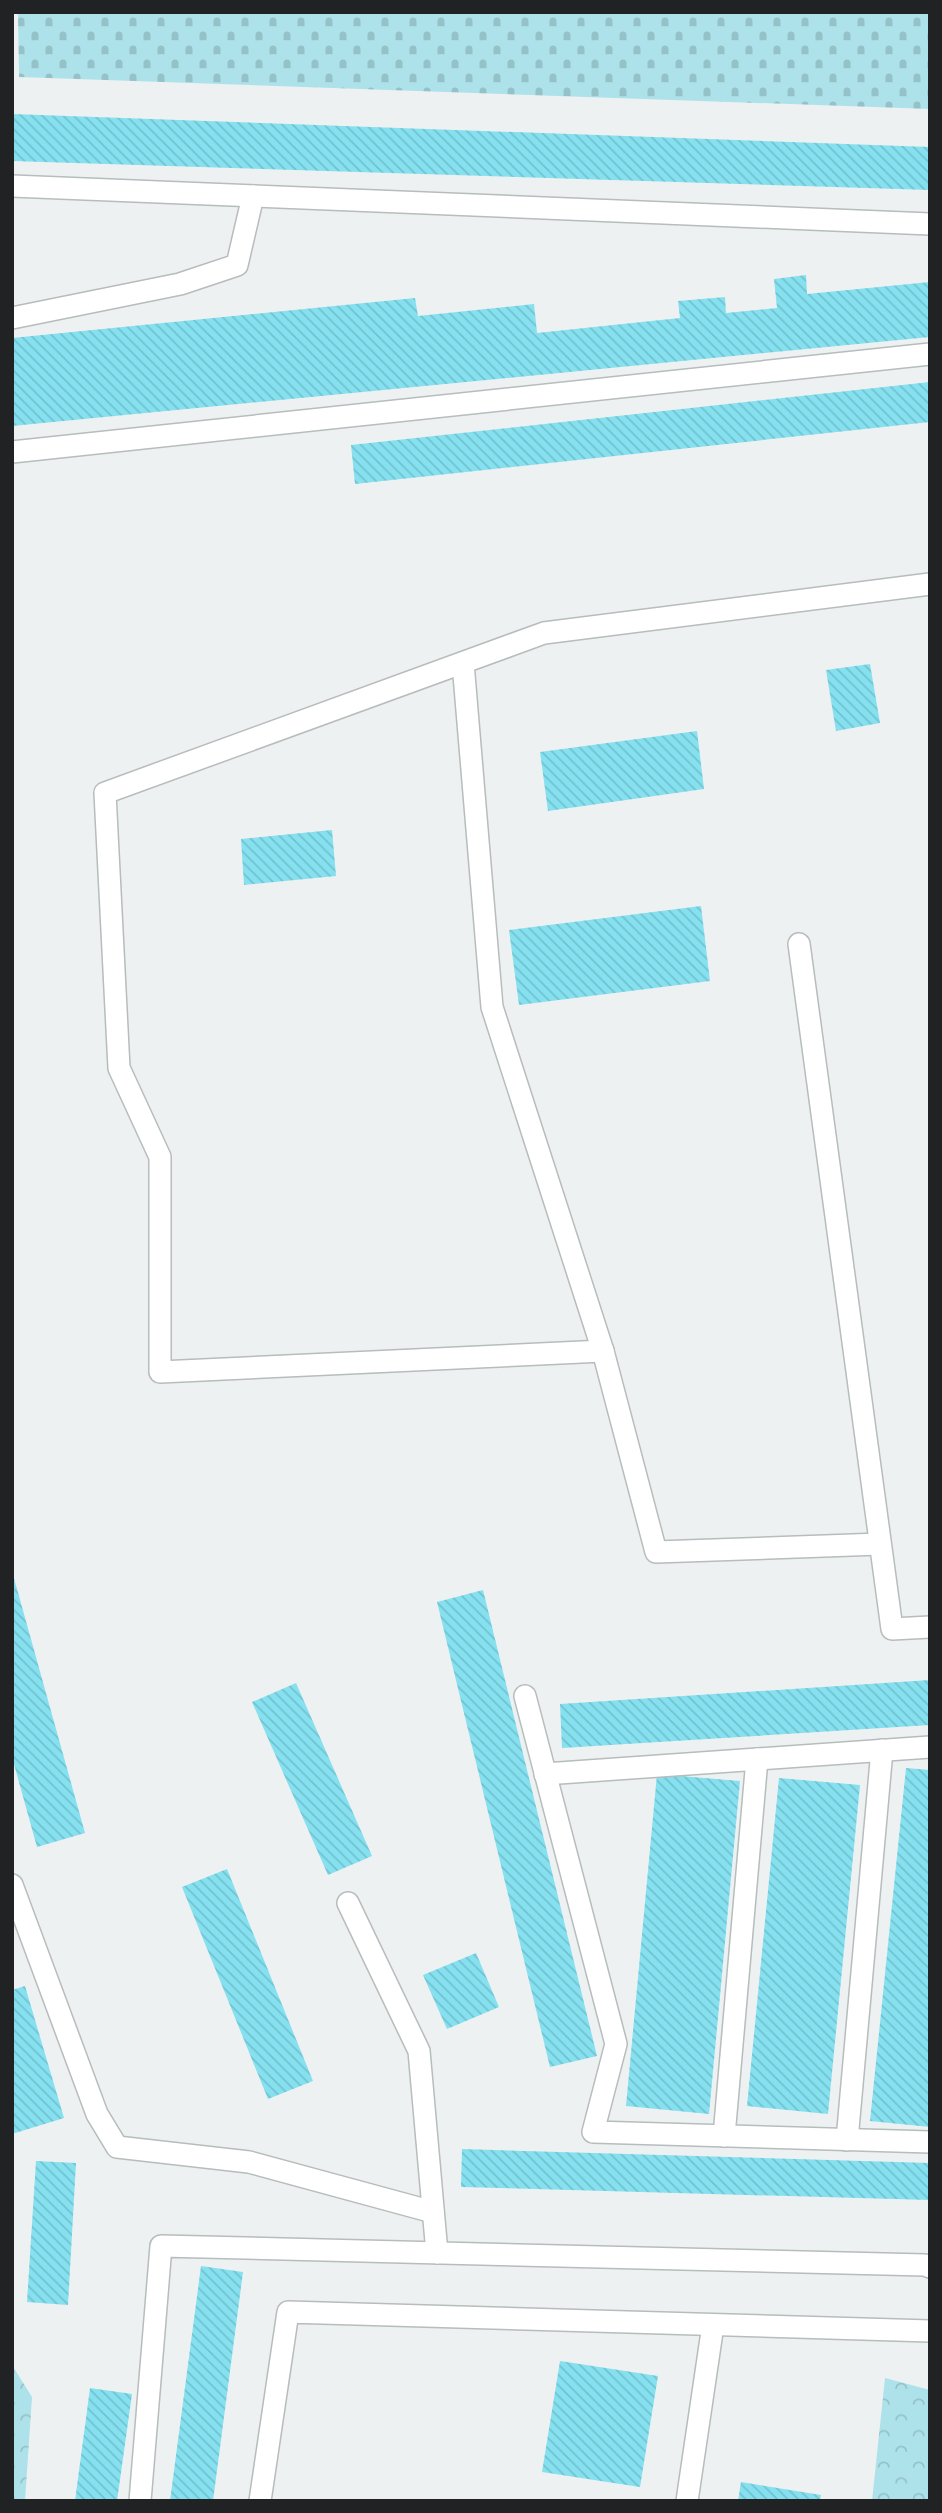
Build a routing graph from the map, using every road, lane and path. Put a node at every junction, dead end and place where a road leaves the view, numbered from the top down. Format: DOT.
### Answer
graph roads {
  1 [pos="12,186"];
  2 [pos="253,196"];
  3 [pos="930,224"];
  4 [pos="12,318"];
  5 [pos="930,354"];
  6 [pos="12,452"];
  7 [pos="930,583"];
  8 [pos="463,663"];
  9 [pos="799,944"];
  10 [pos="603,1351"];
  11 [pos="880,1544"];
  12 [pos="930,1627"];
  13 [pos="525,1696"];
  14 [pos="930,1747"];
  15 [pos="882,1750"];
  16 [pos="757,1759"];
  17 [pos="545,1774"];
  18 [pos="12,1885"];
  19 [pos="348,1903"];
  20 [pos="724,2136"];
  21 [pos="847,2140"];
  22 [pos="930,2142"];
  23 [pos="433,2212"];
  24 [pos="437,2253"];
  25 [pos="930,2267"];
  26 [pos="713,2325"];
  27 [pos="930,2331"];
  28 [pos="140,2501"];
  29 [pos="260,2501"];
  30 [pos="687,2501"];
  1 -- 2 [label="lane"];
  2 -- 3 [label="lane"];
  2 -- 4 [label="lane"];
  5 -- 6 [label="lane"];
  7 -- 8 [label="lane"];
  8 -- 10 [label="lane"];
  8 -- 10 [label="lane"];
  9 -- 11 [label="lane"];
  10 -- 11 [label="lane"];
  11 -- 12 [label="lane"];
  13 -- 17 [label="lane"];
  14 -- 15 [label="lane"];
  15 -- 16 [label="lane"];
  15 -- 21 [label="lane"];
  16 -- 17 [label="lane"];
  16 -- 20 [label="lane"];
  17 -- 20 [label="lane"];
  18 -- 23 [label="lane"];
  19 -- 23 [label="lane"];
  20 -- 21 [label="lane"];
  21 -- 22 [label="lane"];
  23 -- 24 [label="lane"];
  24 -- 25 [label="lane"];
  24 -- 28 [label="lane"];
  26 -- 27 [label="lane"];
  26 -- 29 [label="lane"];
  26 -- 30 [label="lane"];
}
